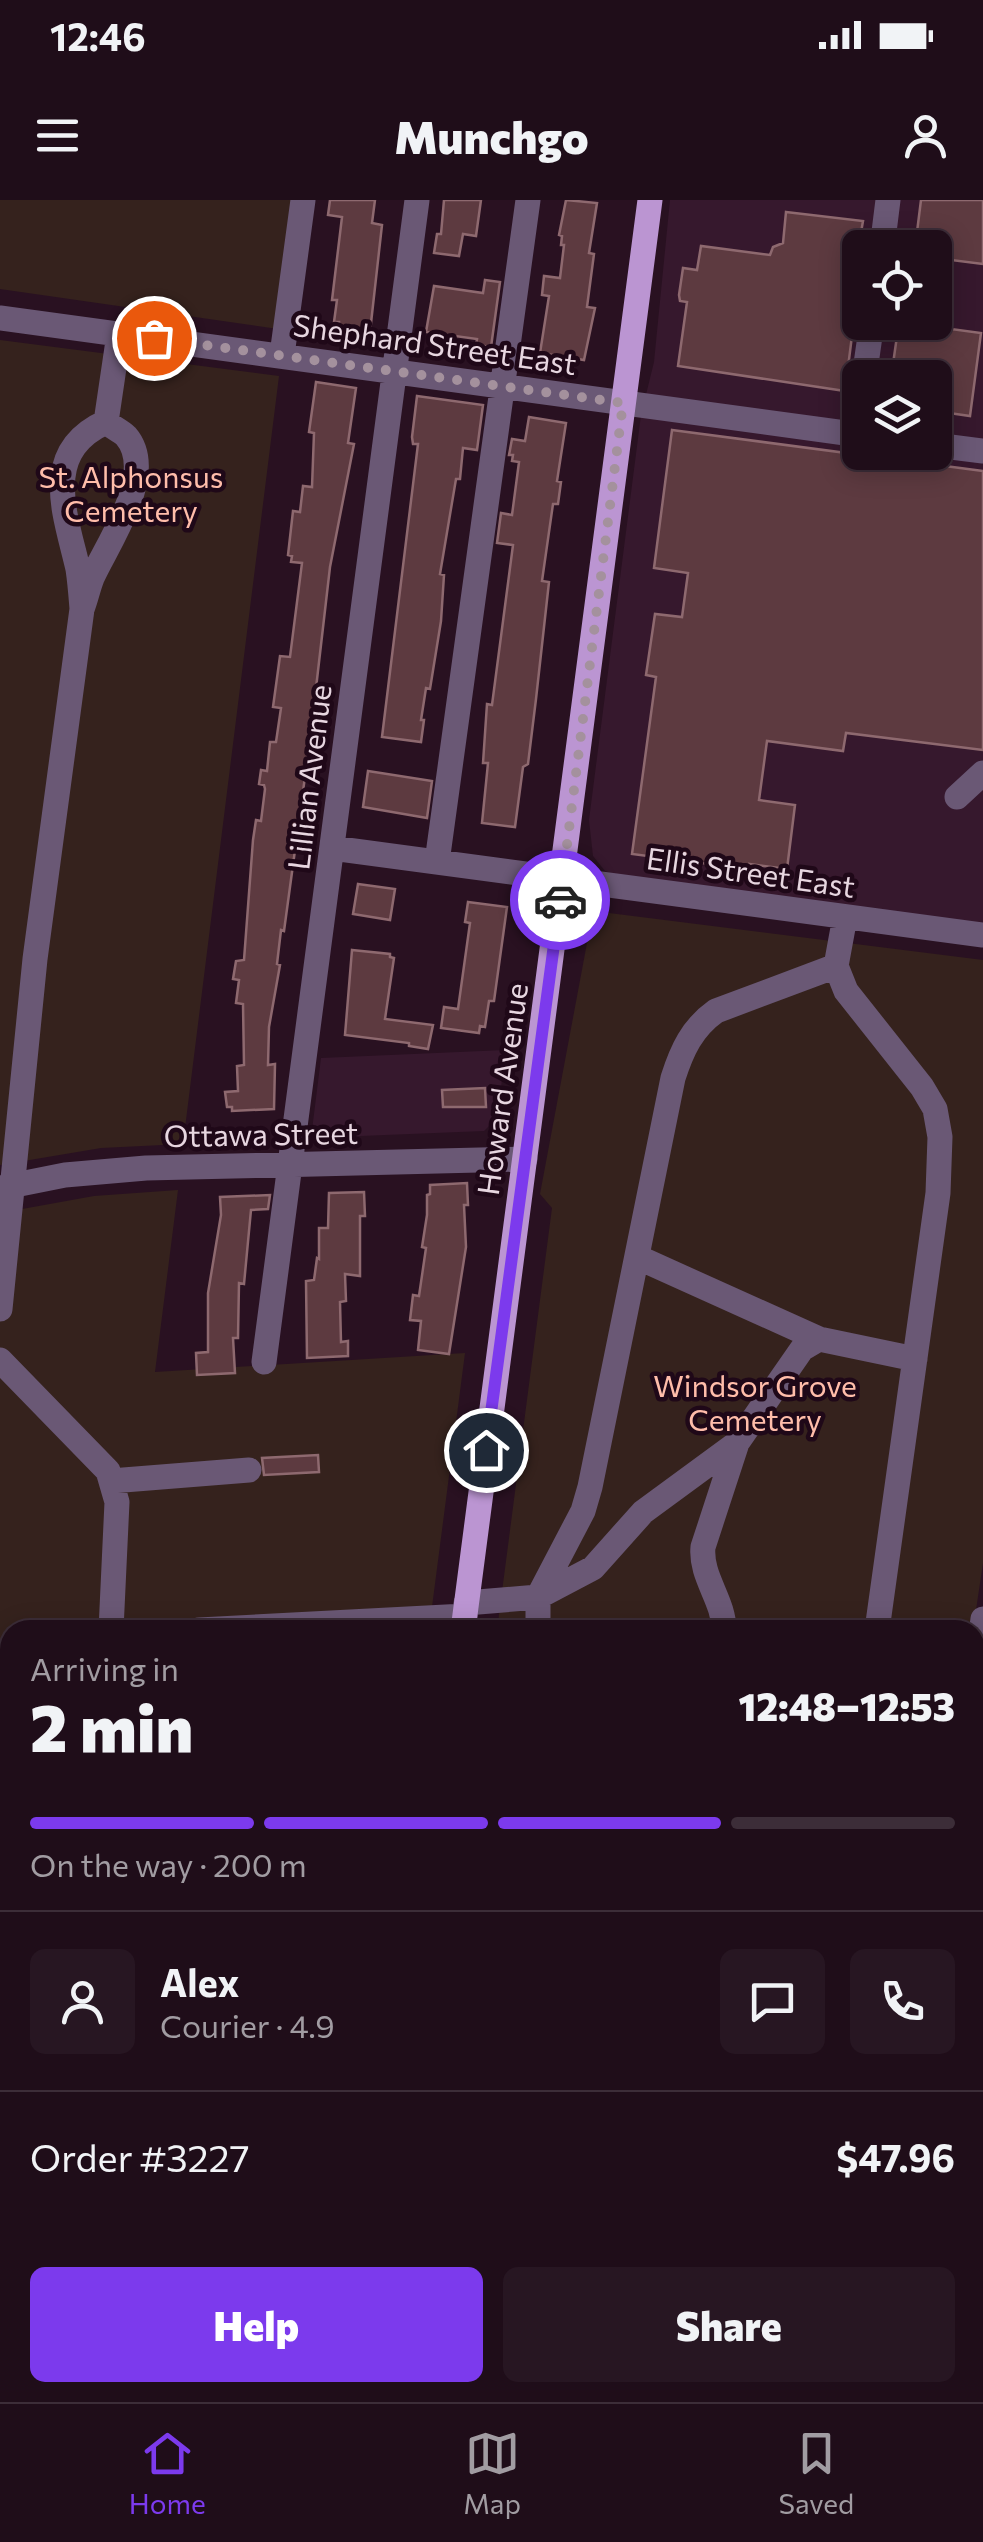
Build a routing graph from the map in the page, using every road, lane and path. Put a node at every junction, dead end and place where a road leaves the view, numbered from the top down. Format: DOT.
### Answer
graph roads {
  1 [pos="304,200"];
  2 [pos="418,200"];
  3 [pos="528,200"];
  4 [pos="650,200"];
  5 [pos="888,200"];
  6 [pos="884,230"];
  7 [pos="0,318"];
  8 [pos="119,334"];
  9 [pos="282,355"];
  10 [pos="395,372"];
  11 [pos="504,386"];
  12 [pos="623,403"];
  13 [pos="106,422"];
  14 [pos="842,424"];
  15 [pos="952,447"];
  16 [pos="983,451"];
  17 [pos="82,609"];
  18 [pos="983,773"];
  19 [pos="957,797"];
  20 [pos="332,848"];
  21 [pos="437,862"];
  22 [pos="563,879"];
  23 [pos="845,917"];
  24 [pos="983,936"];
  25 [pos="836,966"];
  26 [pos="524,1158"];
  27 [pos="290,1165"];
  28 [pos="7,1186"];
  29 [pos="637,1257"];
  30 [pos="0,1309"];
  31 [pos="818,1340"];
  32 [pos="915,1359"];
  33 [pos="0,1360"];
  34 [pos="264,1362"];
  35 [pos="737,1443"];
  36 [pos="250,1470"];
  37 [pos="111,1481"];
  38 [pos="538,1597"];
  39 [pos="464,1616"];
  40 [pos="111,1620"];
  41 [pos="388,1620"];
  42 [pos="538,1620"];
  43 [pos="724,1620"];
  44 [pos="878,1620"];
  1 -- 9 [label="street"];
  2 -- 10 [label="street, Lillian Avenue"];
  3 -- 11 [label="street"];
  4 -- 12 [label="main road, Howard Avenue"];
  5 -- 6 [label="street"];
  7 -- 8 [label="street, Shephard Street East"];
  8 -- 9 [label="street, Shephard Street East"];
  8 -- 13 [label="street"];
  9 -- 10 [label="street, Shephard Street East"];
  10 -- 11 [label="street, Shephard Street East"];
  10 -- 20 [label="street, Lillian Avenue"];
  11 -- 12 [label="street, Shephard Street East"];
  11 -- 21 [label="street"];
  12 -- 14 [label="street, Shephard Street East"];
  12 -- 22 [label="main road, Howard Avenue"];
  13 -- 17 [label="street"];
  13 -- 17 [label="street"];
  15 -- 16 [label="street"];
  17 -- 28 [label="street"];
  18 -- 19 [label="street"];
  20 -- 21 [label="street, Ellis Street East"];
  20 -- 27 [label="street, Lillian Avenue"];
  21 -- 22 [label="street, Ellis Street East"];
  22 -- 23 [label="street, Ellis Street East"];
  22 -- 26 [label="main road, Howard Avenue"];
  23 -- 24 [label="street, Ellis Street East"];
  23 -- 25 [label="street"];
  25 -- 29 [label="street"];
  25 -- 32 [label="street"];
  26 -- 27 [label="street, Ottawa Street"];
  26 -- 39 [label="main road, Howard Avenue"];
  27 -- 28 [label="street, Ottawa Street"];
  27 -- 34 [label="street, Lillian Avenue"];
  28 -- 30 [label="street"];
  29 -- 31 [label="street"];
  29 -- 38 [label="street"];
  31 -- 32 [label="street"];
  31 -- 35 [label="street"];
  32 -- 44 [label="street"];
  33 -- 37 [label="street"];
  35 -- 38 [label="street"];
  35 -- 43 [label="street"];
  36 -- 37 [label="street"];
  37 -- 40 [label="street"];
  38 -- 39 [label="street"];
  38 -- 42 [label="street"];
  39 -- 41 [label="street"];
}
